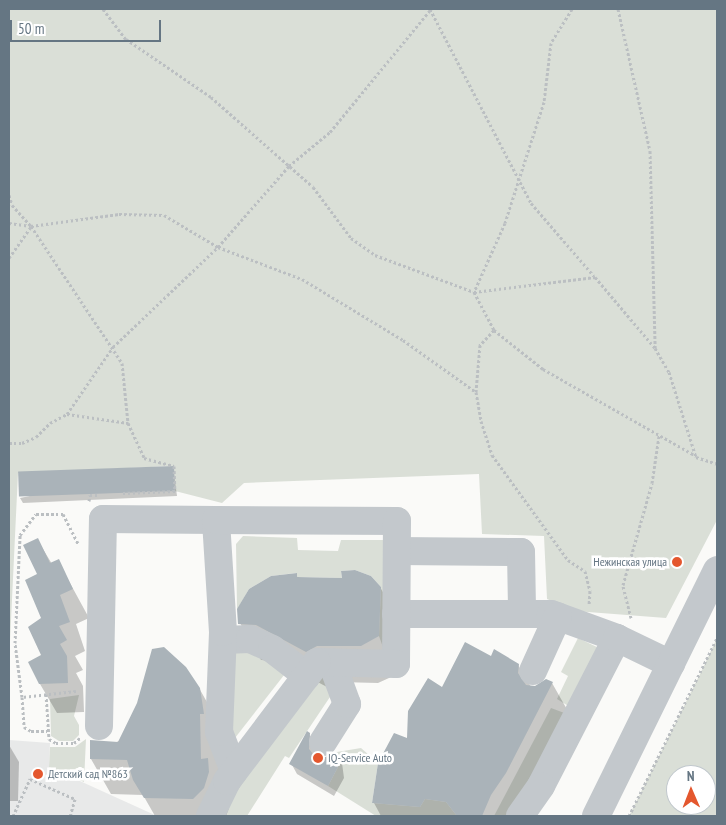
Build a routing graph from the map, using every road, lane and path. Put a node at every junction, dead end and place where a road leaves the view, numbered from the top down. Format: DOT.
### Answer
graph roads {
  1 [pos="103,9"];
  2 [pos="431,9"];
  3 [pos="572,9"];
  4 [pos="618,9"];
  5 [pos="289,166"];
  6 [pos="519,181"];
  7 [pos="9,195"];
  8 [pos="9,223"];
  9 [pos="31,226"];
  10 [pos="218,247"];
  11 [pos="9,258"];
  12 [pos="594,277"];
  13 [pos="474,292"];
  14 [pos="494,330"];
  15 [pos="113,348"];
  16 [pos="655,348"];
  17 [pos="476,392"];
  18 [pos="67,414"];
  19 [pos="128,423"];
  20 [pos="659,436"];
  21 [pos="9,443"];
  22 [pos="696,456"];
  23 [pos="717,464"];
  24 [pos="108,494"];
  25 [pos="118,494"];
  26 [pos="89,505"];
  27 [pos="216,520"];
  28 [pos="80,547"];
  29 [pos="397,551"];
  30 [pos="717,570"];
  31 [pos="522,612"];
  32 [pos="396,614"];
  33 [pos="558,616"];
  34 [pos="584,624"];
  35 [pos="624,630"];
  36 [pos="717,638"];
  37 [pos="223,640"];
  38 [pos="332,663"];
  39 [pos="672,664"];
  40 [pos="533,671"];
  41 [pos="307,676"];
  42 [pos="83,690"];
  43 [pos="46,694"];
  44 [pos="22,697"];
  45 [pos="91,728"];
  46 [pos="47,731"];
  47 [pos="323,742"];
  48 [pos="227,781"];
  49 [pos="12,816"];
  50 [pos="70,816"];
  51 [pos="210,816"];
  52 [pos="520,816"];
  53 [pos="596,816"];
  54 [pos="629,816"];
  1 -- 5 [label="path"];
  2 -- 5 [label="path"];
  2 -- 6 [label="path"];
  3 -- 6 [label="path"];
  4 -- 16 [label="path"];
  5 -- 10 [label="path"];
  5 -- 13 [label="path"];
  6 -- 12 [label="path"];
  6 -- 13 [label="path"];
  7 -- 9 [label="path"];
  8 -- 9 [label="path"];
  9 -- 10 [label="path"];
  9 -- 11 [label="path"];
  9 -- 15 [label="path"];
  10 -- 15 [label="path"];
  10 -- 17 [label="path"];
  12 -- 13 [label="path"];
  12 -- 16 [label="path"];
  13 -- 14 [label="path"];
  14 -- 17 [label="path"];
  14 -- 20 [label="path"];
  15 -- 18 [label="path"];
  15 -- 19 [label="path"];
  16 -- 22 [label="path"];
  17 -- 34 [label="path"];
  18 -- 19 [label="path"];
  18 -- 21 [label="path"];
  19 -- 25 [label="path"];
  20 -- 22 [label="path"];
  20 -- 35 [label="path"];
  22 -- 23 [label="path"];
  24 -- 26 [label="path"];
  27 -- 29 [label="street"];
  27 -- 37 [label="street"];
  27 -- 45 [label="street"];
  28 -- 44 [label="path"];
  29 -- 31 [label="street"];
  29 -- 32 [label="street"];
  30 -- 39 [label="street"];
  31 -- 32 [label="street"];
  31 -- 33 [label="street"];
  32 -- 38 [label="street"];
  33 -- 34 [label="street"];
  33 -- 40 [label="street"];
  34 -- 35 [label="street"];
  35 -- 39 [label="street"];
  35 -- 52 [label="street"];
  36 -- 54 [label="path"];
  37 -- 41 [label="street"];
  37 -- 48 [label="street"];
  38 -- 41 [label="street"];
  38 -- 47 [label="street"];
  39 -- 53 [label="street"];
  41 -- 48 [label="street"];
  42 -- 43 [label="path"];
  43 -- 44 [label="path"];
  43 -- 46 [label="path"];
  44 -- 46 [label="path"];
  45 -- 46 [label="path"];
  48 -- 51 [label="street"];
  49 -- 50 [label="path"];
}
